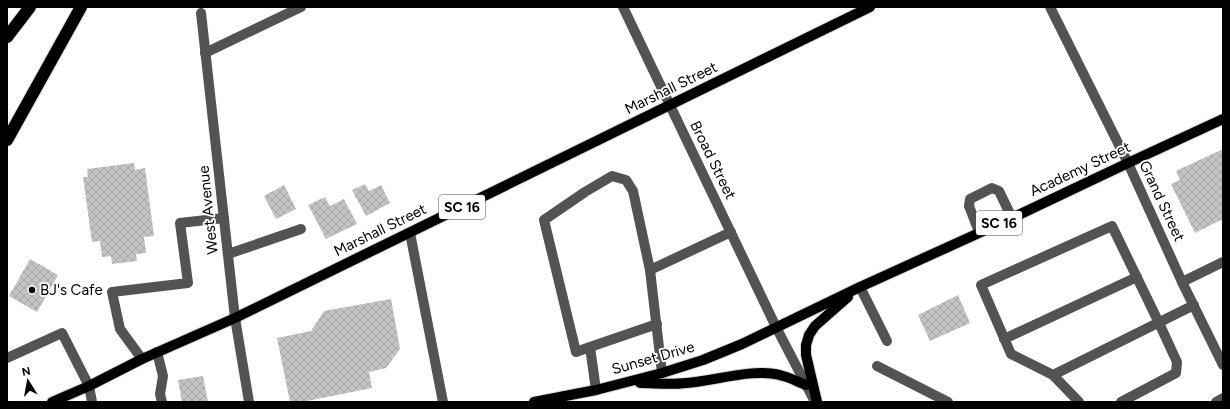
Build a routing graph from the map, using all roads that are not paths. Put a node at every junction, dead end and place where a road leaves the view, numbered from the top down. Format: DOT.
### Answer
graph roads {
  1 [pos="30,7"];
  2 [pos="81,7"];
  3 [pos="301,7"];
  4 [pos="623,7"];
  5 [pos="870,7"];
  6 [pos="1050,7"];
  7 [pos="201,13"];
  8 [pos="7,37"];
  9 [pos="205,53"];
  10 [pos="670,106"];
  11 [pos="1223,119"];
  12 [pos="7,140"];
  13 [pos="1128,163"];
  14 [pos="224,218"];
  15 [pos="1012,218"];
  16 [pos="301,229"];
  17 [pos="731,232"];
  18 [pos="979,232"];
  19 [pos="410,233"];
  20 [pos="228,254"];
  21 [pos="1223,262"];
  22 [pos="650,270"];
  23 [pos="1137,277"];
  24 [pos="1182,282"];
  25 [pos="860,287"];
  26 [pos="1194,305"];
  27 [pos="235,318"];
  28 [pos="1160,323"];
  29 [pos="657,324"];
  30 [pos="776,327"];
  31 [pos="1004,338"];
  32 [pos="887,341"];
  33 [pos="590,347"];
  34 [pos="157,352"];
  35 [pos="7,358"];
  36 [pos="142,359"];
  37 [pos="1223,365"];
  38 [pos="877,366"];
  39 [pos="662,373"];
  40 [pos="1053,375"];
  41 [pos="628,382"];
  42 [pos="806,385"];
  43 [pos="88,386"];
  44 [pos="596,390"];
  45 [pos="1223,398"];
  46 [pos="52,402"];
  47 [pos="92,402"];
  48 [pos="162,402"];
  49 [pos="249,402"];
  50 [pos="443,402"];
  51 [pos="534,402"];
  52 [pos="816,402"];
  53 [pos="948,402"];
  54 [pos="1079,402"];
  55 [pos="1122,402"];
  56 [pos="1216,402"];
  1 -- 8 [label="highway"];
  2 -- 12 [label="highway"];
  3 -- 9 [label="street"];
  4 -- 10 [label="street, Broad Street"];
  5 -- 10 [label="main road, Marshall Street / SC 16"];
  6 -- 13 [label="street, Grand Street"];
  7 -- 9 [label="street, West Avenue"];
  9 -- 14 [label="street, West Avenue"];
  10 -- 17 [label="street, Broad Street"];
  10 -- 19 [label="main road, Marshall Street / SC 16"];
  11 -- 13 [label="main road, Academy Street / SC 16"];
  13 -- 15 [label="main road, Academy Street / SC 16"];
  13 -- 24 [label="street, Grand Street"];
  14 -- 20 [label="street, West Avenue"];
  14 -- 36 [label="street"];
  15 -- 18 [label="main road, Academy Street / SC 16"];
  15 -- 18 [label="street"];
  16 -- 20 [label="street"];
  17 -- 22 [label="street"];
  17 -- 30 [label="street, Broad Street"];
  18 -- 25 [label="main road, Academy Street / SC 16"];
  19 -- 27 [label="main road, Marshall Street / SC 16"];
  19 -- 50 [label="street"];
  20 -- 27 [label="street, West Avenue"];
  21 -- 24 [label="street"];
  22 -- 29 [label="street"];
  22 -- 33 [label="street"];
  23 -- 28 [label="street"];
  23 -- 31 [label="street"];
  23 -- 31 [label="street"];
  24 -- 26 [label="street, Grand Street"];
  25 -- 30 [label="main road, Academy Street / SC 16"];
  25 -- 32 [label="street"];
  25 -- 52 [label="main road"];
  26 -- 28 [label="street"];
  26 -- 37 [label="street, Grand Street"];
  27 -- 34 [label="main road, Marshall Street / SC 16"];
  27 -- 49 [label="street, West Avenue"];
  28 -- 40 [label="street"];
  28 -- 55 [label="street"];
  29 -- 33 [label="street"];
  29 -- 39 [label="street"];
  30 -- 39 [label="main road, Sunset Drive / SC 16"];
  30 -- 42 [label="street, Broad Street"];
  31 -- 40 [label="street"];
  33 -- 44 [label="street"];
  34 -- 36 [label="main road, Marshall Street / SC 16"];
  34 -- 48 [label="street"];
  35 -- 43 [label="street"];
  36 -- 43 [label="main road, Marshall Street / SC 16"];
  38 -- 53 [label="street"];
  39 -- 41 [label="main road, Sunset Drive / SC 16"];
  40 -- 54 [label="street"];
  41 -- 42 [label="main road"];
  41 -- 44 [label="main road, Sunset Drive / SC 16"];
  42 -- 52 [label="street, Broad Street"];
  43 -- 46 [label="main road, Marshall Street / SC 16"];
  43 -- 47 [label="street"];
  44 -- 51 [label="main road, Sunset Drive / SC 16"];
  45 -- 56 [label="street"];
}
